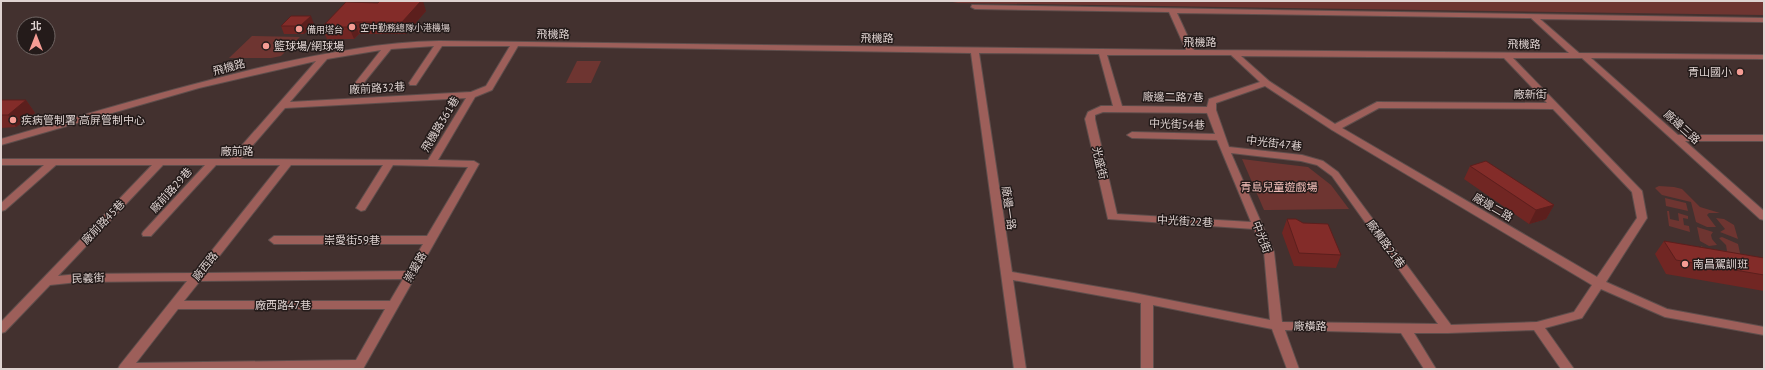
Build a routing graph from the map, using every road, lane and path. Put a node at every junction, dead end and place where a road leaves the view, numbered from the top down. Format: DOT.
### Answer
graph roads {
  1 [pos="975,7"];
  2 [pos="1172,11"];
  3 [pos="1534,17"];
  4 [pos="1764,20"];
  5 [pos="439,44"];
  6 [pos="515,44"];
  7 [pos="388,47"];
  8 [pos="974,51"];
  9 [pos="1102,52"];
  10 [pos="1191,53"];
  11 [pos="1232,53"];
  12 [pos="1504,54"];
  13 [pos="1580,55"];
  14 [pos="324,57"];
  15 [pos="1764,57"];
  16 [pos="359,83"];
  17 [pos="413,83"];
  18 [pos="1266,83"];
  19 [pos="472,95"];
  20 [pos="282,105"];
  21 [pos="1554,106"];
  22 [pos="1118,109"];
  23 [pos="1211,110"];
  24 [pos="1094,111"];
  25 [pos="1335,128"];
  26 [pos="1132,135"];
  27 [pos="1221,137"];
  28 [pos="1676,138"];
  29 [pos="1764,138"];
  30 [pos="1,142"];
  31 [pos="1225,149"];
  32 [pos="1,162"];
  33 [pos="390,162"];
  34 [pos="52,163"];
  35 [pos="159,163"];
  36 [pos="212,163"];
  37 [pos="232,163"];
  38 [pos="287,163"];
  39 [pos="430,163"];
  40 [pos="1320,163"];
  41 [pos="474,164"];
  42 [pos="1,208"];
  43 [pos="361,208"];
  44 [pos="1763,215"];
  45 [pos="1112,217"];
  46 [pos="1258,226"];
  47 [pos="147,234"];
  48 [pos="274,240"];
  49 [pos="430,240"];
  50 [pos="410,275"];
  51 [pos="1006,275"];
  52 [pos="196,277"];
  53 [pos="47,281"];
  54 [pos="1600,284"];
  55 [pos="1147,300"];
  56 [pos="174,306"];
  57 [pos="393,306"];
  58 [pos="1277,326"];
  59 [pos="1537,326"];
  60 [pos="1,329"];
  61 [pos="1405,329"];
  62 [pos="1448,329"];
  63 [pos="1764,331"];
  64 [pos="358,367"];
  65 [pos="124,369"];
  66 [pos="1020,369"];
  67 [pos="1147,369"];
  68 [pos="1292,369"];
  69 [pos="1430,369"];
  70 [pos="1568,369"];
  1 -- 2 [label="street"];
  2 -- 3 [label="street"];
  2 -- 10 [label="street"];
  3 -- 4 [label="street"];
  3 -- 13 [label="street, 廠邊三路"];
  5 -- 6 [label="street, 飛機路"];
  5 -- 7 [label="street, 飛機路"];
  5 -- 17 [label="street"];
  6 -- 8 [label="street, 飛機路"];
  6 -- 19 [label="street, 飛機路361巷"];
  7 -- 14 [label="street, 飛機路"];
  7 -- 16 [label="street"];
  8 -- 9 [label="street, 飛機路"];
  8 -- 51 [label="street, 廠邊一路"];
  9 -- 10 [label="street, 飛機路"];
  9 -- 22 [label="street"];
  10 -- 11 [label="street, 飛機路"];
  11 -- 12 [label="street, 飛機路"];
  11 -- 18 [label="street, 廠邊二路"];
  12 -- 13 [label="street, 飛機路"];
  12 -- 21 [label="street"];
  13 -- 15 [label="street, 飛機路"];
  13 -- 28 [label="street, 廠邊三路"];
  14 -- 20 [label="street"];
  14 -- 30 [label="street, 飛機路"];
  18 -- 23 [label="street, 廠邊二路7巷"];
  18 -- 25 [label="street, 廠邊二路"];
  19 -- 20 [label="street, 廠前路32巷"];
  19 -- 39 [label="street, 飛機路361巷"];
  20 -- 37 [label="street"];
  21 -- 25 [label="street, 廠新街"];
  21 -- 54 [label="street, 廠新街"];
  22 -- 23 [label="street, 廠邊二路7巷"];
  22 -- 24 [label="street, 廠邊二路7巷"];
  23 -- 27 [label="street, 中光街"];
  24 -- 45 [label="street, 光盛街"];
  25 -- 54 [label="street, 廠邊二路"];
  26 -- 27 [label="street, 中光街54巷"];
  27 -- 31 [label="street, 中光街"];
  28 -- 29 [label="street"];
  28 -- 44 [label="street, 廠邊三路"];
  31 -- 40 [label="street, 中光街47巷"];
  31 -- 46 [label="street, 中光街"];
  32 -- 34 [label="street, 廠前路"];
  33 -- 38 [label="street, 廠前路"];
  33 -- 39 [label="street, 廠前路"];
  33 -- 43 [label="street"];
  34 -- 35 [label="street, 廠前路"];
  34 -- 42 [label="street"];
  35 -- 36 [label="street, 廠前路"];
  35 -- 53 [label="street, 廠前路45巷"];
  36 -- 37 [label="street, 廠前路"];
  36 -- 47 [label="street, 廠前路29巷"];
  37 -- 38 [label="street, 廠前路"];
  38 -- 52 [label="street, 廠西路"];
  39 -- 41 [label="street, 廠前路"];
  40 -- 62 [label="street, 廠橫路21巷"];
  41 -- 49 [label="street, 崇愛路"];
  45 -- 46 [label="street, 中光街22巷"];
  46 -- 58 [label="street, 中光街"];
  48 -- 49 [label="street, 崇愛街59巷"];
  49 -- 50 [label="street, 崇愛路"];
  50 -- 52 [label="street, 民義街"];
  50 -- 57 [label="street, 崇愛路"];
  51 -- 55 [label="street, 廠橫路"];
  51 -- 66 [label="street, 廠邊一路"];
  52 -- 53 [label="street, 民義街"];
  52 -- 56 [label="street, 廠西路"];
  53 -- 60 [label="street"];
  54 -- 59 [label="street, 廠橫路"];
  54 -- 63 [label="street, 廠邊二路"];
  55 -- 58 [label="street, 廠橫路"];
  55 -- 67 [label="street"];
  56 -- 57 [label="street, 廠西路47巷"];
  56 -- 65 [label="street, 廠西路"];
  57 -- 64 [label="street, 崇愛路"];
  58 -- 61 [label="street, 廠橫路"];
  58 -- 68 [label="street, 中光街"];
  59 -- 62 [label="street, 廠橫路"];
  59 -- 70 [label="street"];
  61 -- 62 [label="street, 廠橫路"];
  61 -- 69 [label="street"];
  64 -- 65 [label="street"];
}
